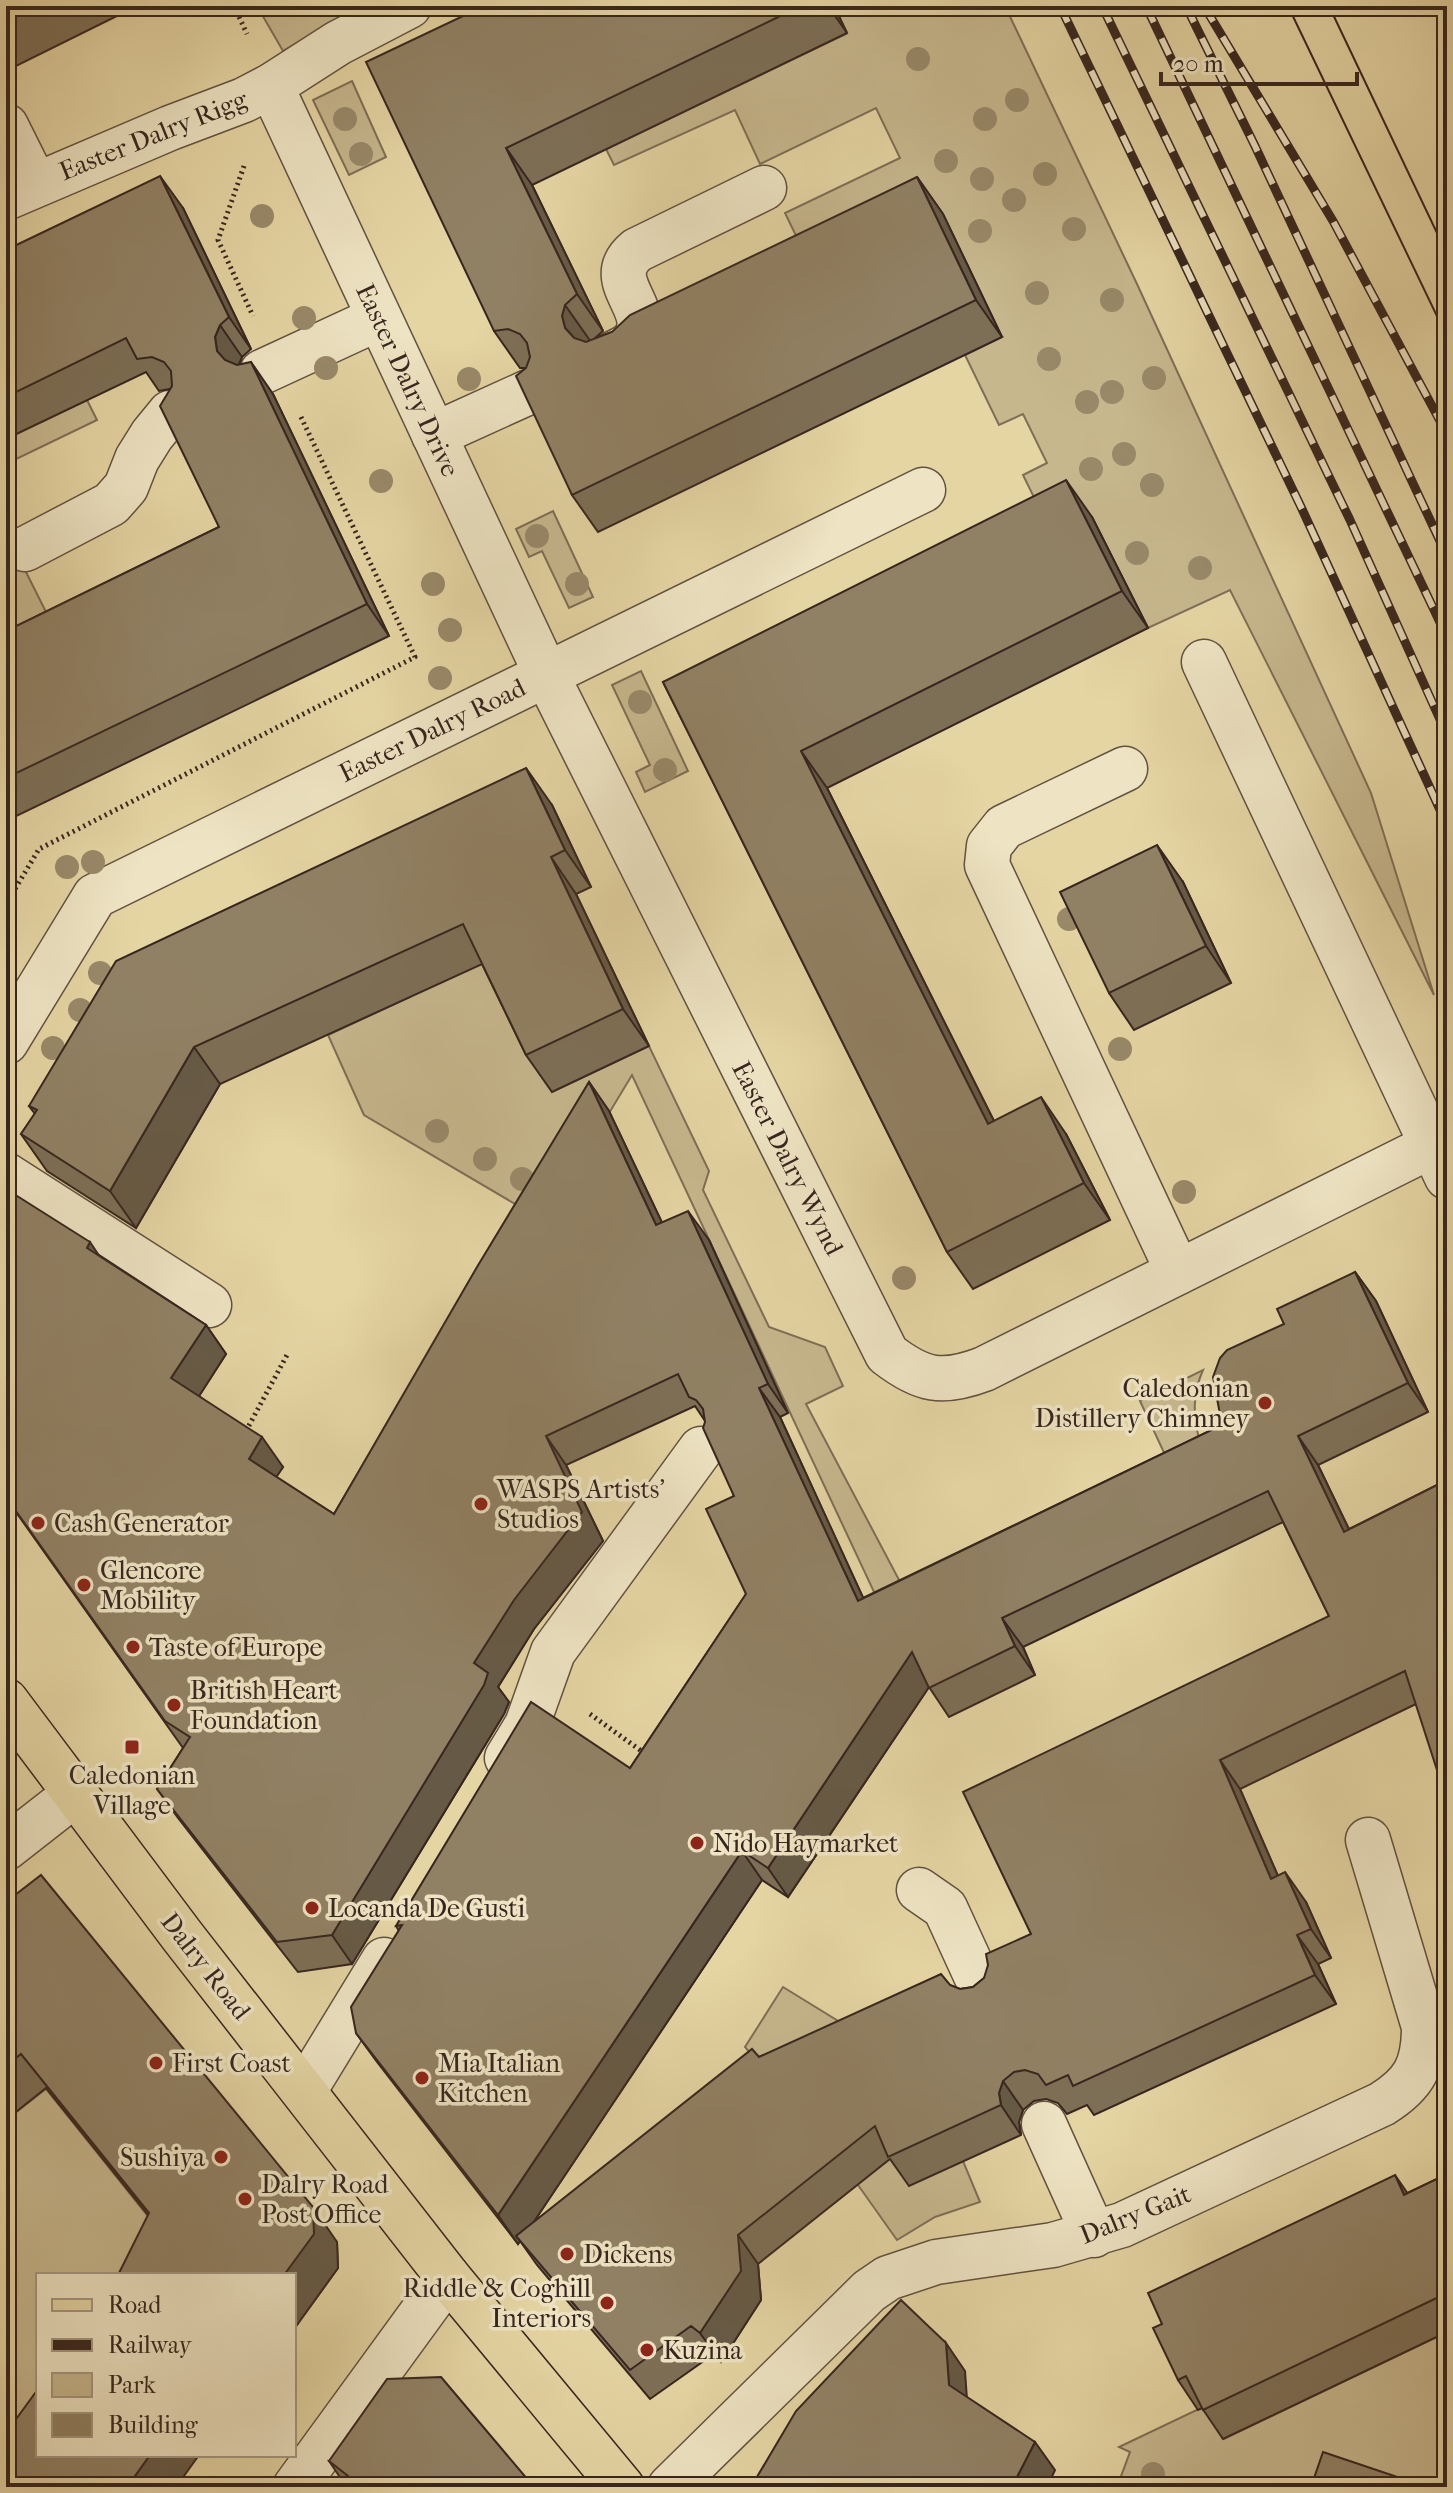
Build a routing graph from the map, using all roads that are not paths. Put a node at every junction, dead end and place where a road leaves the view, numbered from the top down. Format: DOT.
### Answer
graph roads {
  1 [pos="409,6"];
  2 [pos="271,86"];
  3 [pos="6,126"];
  4 [pos="764,188"];
  5 [pos="21,191"];
  6 [pos="379,318"];
  7 [pos="613,354"];
  8 [pos="269,368"];
  9 [pos="531,391"];
  10 [pos="170,413"];
  11 [pos="434,435"];
  12 [pos="923,490"];
  13 [pos="25,549"];
  14 [pos="1204,662"];
  15 [pos="546,674"];
  16 [pos="1125,769"];
  17 [pos="6,1042"];
  18 [pos="1433,1145"];
  19 [pos="6,1175"];
  20 [pos="1178,1272"];
  21 [pos="209,1305"];
  22 [pos="701,1449"];
  23 [pos="6,1701"];
  24 [pos="489,1789"];
  25 [pos="75,1794"];
  26 [pos="1368,1840"];
  27 [pos="6,1848"];
  28 [pos="919,1890"];
  29 [pos="402,1932"];
  30 [pos="984,1993"];
  31 [pos="304,2091"];
  32 [pos="1044,2124"];
  33 [pos="1094,2235"];
  34 [pos="448,2277"];
  35 [pos="295,2487"];
  36 [pos="622,2487"];
  37 [pos="670,2487"];
  1 -- 2 [label="street, Easter Dalry Rigg"];
  2 -- 5 [label="street, Easter Dalry Rigg"];
  2 -- 6 [label="street, Easter Dalry Drive"];
  3 -- 5 [label="street, Easter Dalry Rigg"];
  4 -- 7 [label="street"];
  6 -- 8 [label="street"];
  6 -- 11 [label="street, Easter Dalry Drive"];
  9 -- 11 [label="street"];
  10 -- 13 [label="street"];
  11 -- 15 [label="street, Easter Dalry Drive"];
  12 -- 15 [label="street, Easter Dalry Road"];
  14 -- 18 [label="street"];
  15 -- 17 [label="street, Easter Dalry Road"];
  15 -- 20 [label="street, Easter Dalry Wynd"];
  16 -- 20 [label="street"];
  18 -- 20 [label="street, Easter Dalry Wynd"];
  19 -- 21 [label="street"];
  22 -- 24 [label="street"];
  23 -- 25 [label="main road, Dalry Road"];
  25 -- 27 [label="street"];
  25 -- 31 [label="main road, Dalry Road"];
  26 -- 33 [label="street, Dalry Gait"];
  28 -- 30 [label="street"];
  29 -- 31 [label="street"];
  31 -- 34 [label="main road, Dalry Road"];
  32 -- 33 [label="street"];
  33 -- 37 [label="street, Dalry Gait"];
  34 -- 35 [label="street"];
  34 -- 36 [label="main road, Dalry Road"];
}
